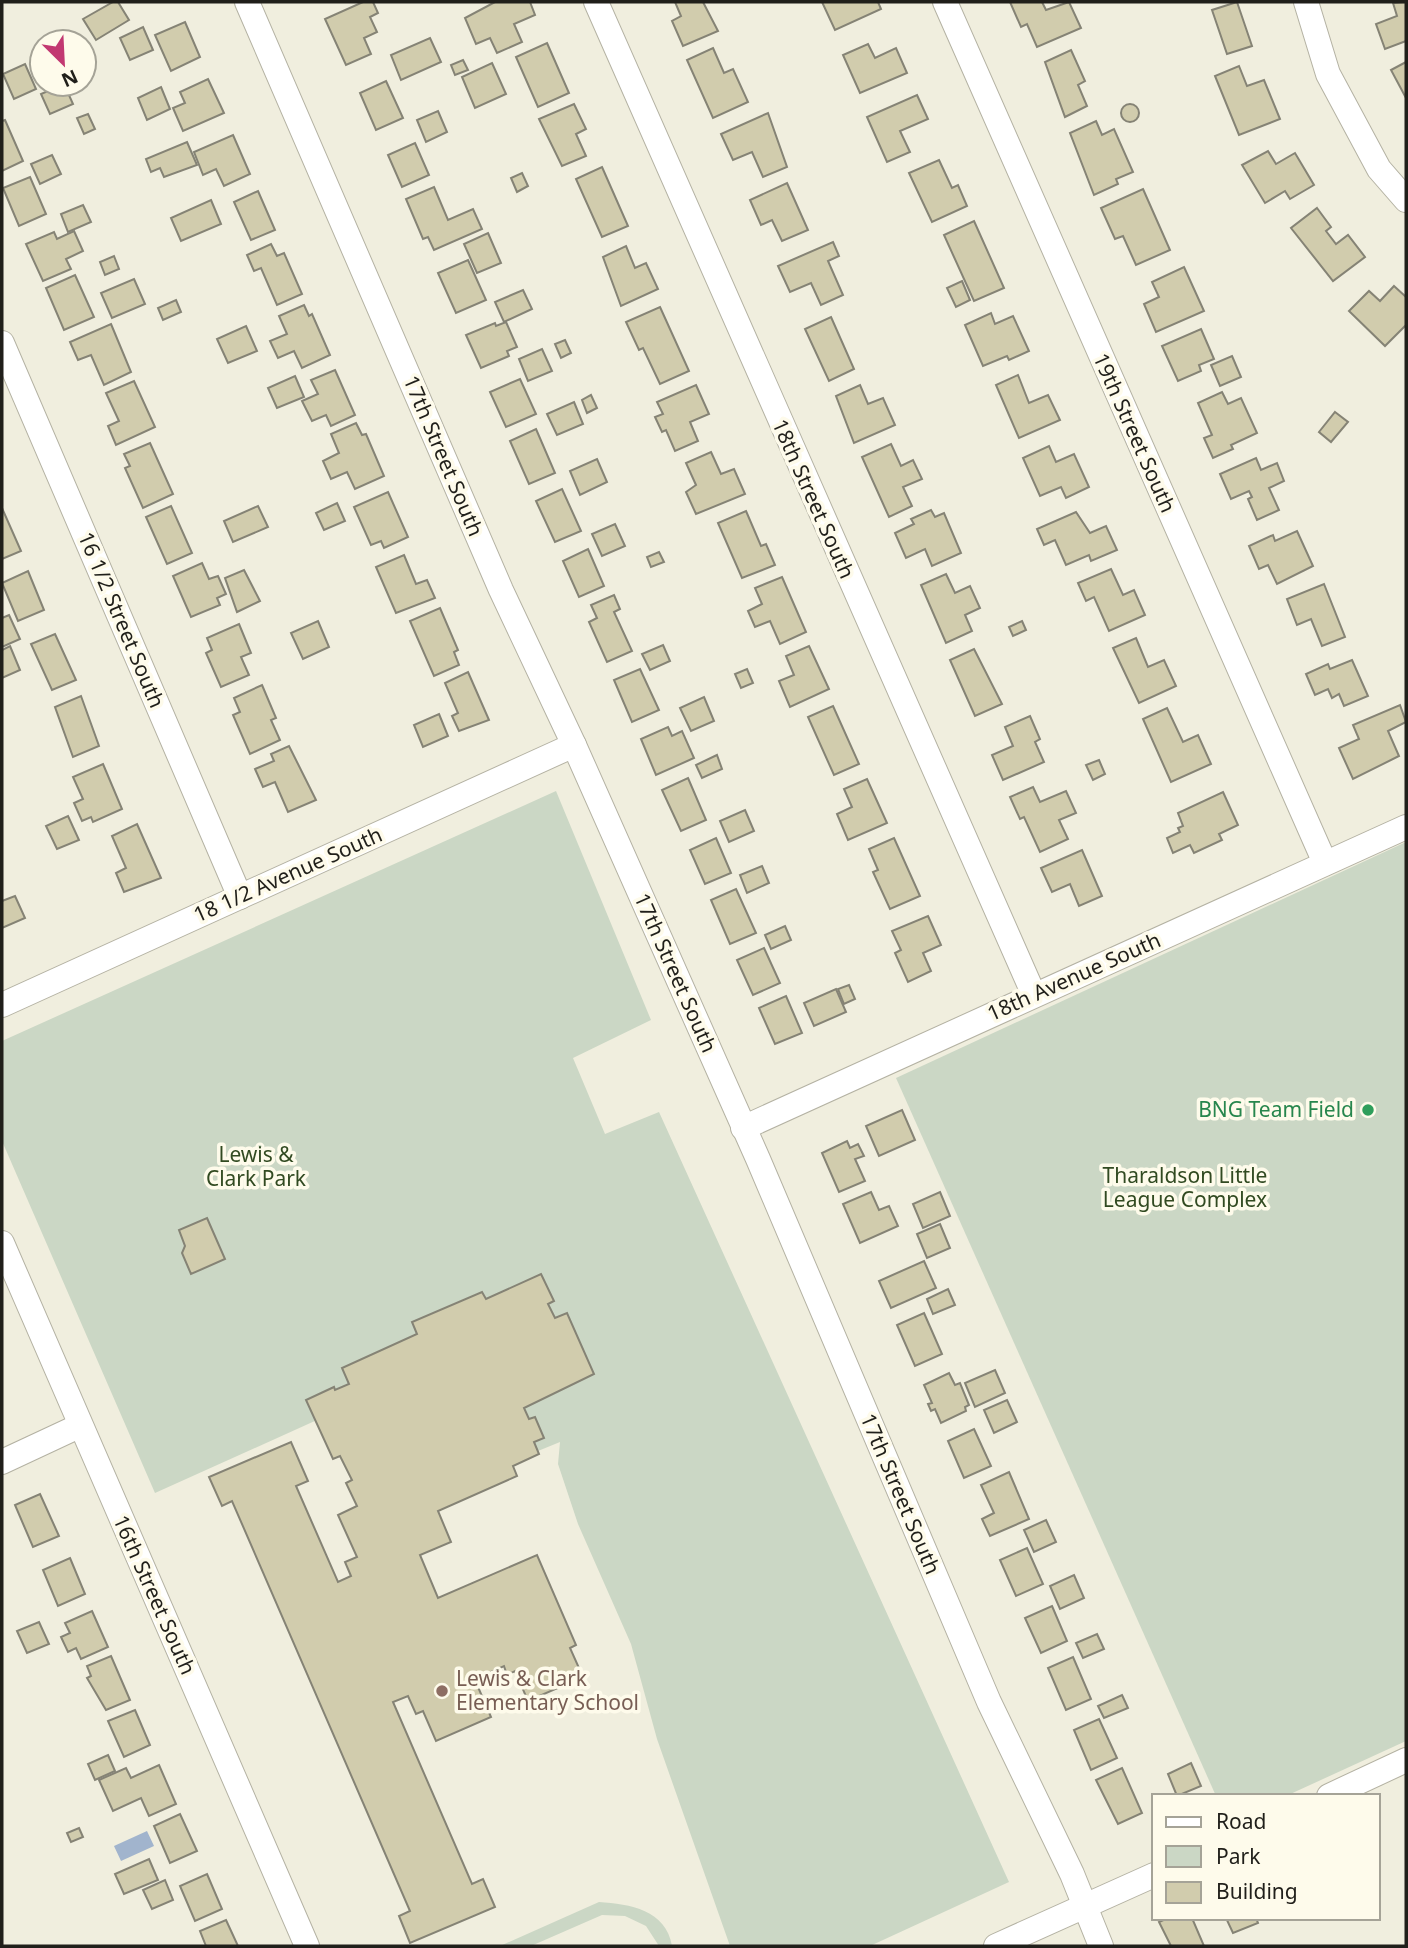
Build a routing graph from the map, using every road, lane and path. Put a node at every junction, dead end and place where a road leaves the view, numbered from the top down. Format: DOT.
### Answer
graph roads {
  1 [pos="247,2"];
  2 [pos="596,2"];
  3 [pos="945,2"];
  4 [pos="1306,2"];
  5 [pos="1406,200"];
  6 [pos="2,343"];
  7 [pos="574,746"];
  8 [pos="1406,827"];
  9 [pos="1325,863"];
  10 [pos="240,897"];
  11 [pos="1034,995"];
  12 [pos="2,1005"];
  13 [pos="743,1128"];
  14 [pos="2,1243"];
  15 [pos="79,1426"];
  16 [pos="2,1462"];
  17 [pos="1406,1760"];
  18 [pos="1333,1794"];
  19 [pos="1152,1876"];
  20 [pos="1085,1907"];
  21 [pos="307,1946"];
  22 [pos="996,1946"];
  23 [pos="1101,1946"];
  1 -- 7 [label="street, 17th Street South"];
  2 -- 11 [label="street, 18th Street South"];
  3 -- 9 [label="street, 19th Street South"];
  4 -- 5 [label="street"];
  6 -- 10 [label="street, 16 1/2 Street South"];
  7 -- 10 [label="street, 18 1/2 Avenue South"];
  7 -- 13 [label="street, 17th Street South"];
  8 -- 9 [label="street, 18th Avenue South"];
  9 -- 11 [label="street, 18th Avenue South"];
  10 -- 12 [label="street, 18 1/2 Avenue South"];
  11 -- 13 [label="street, 18th Avenue South"];
  13 -- 20 [label="street, 17th Street South"];
  14 -- 15 [label="street, 16th Street South"];
  15 -- 16 [label="street"];
  15 -- 21 [label="street, 16th Street South"];
  17 -- 18 [label="street"];
  19 -- 20 [label="street"];
  20 -- 22 [label="street"];
  20 -- 23 [label="street, 17th Street South"];
}
